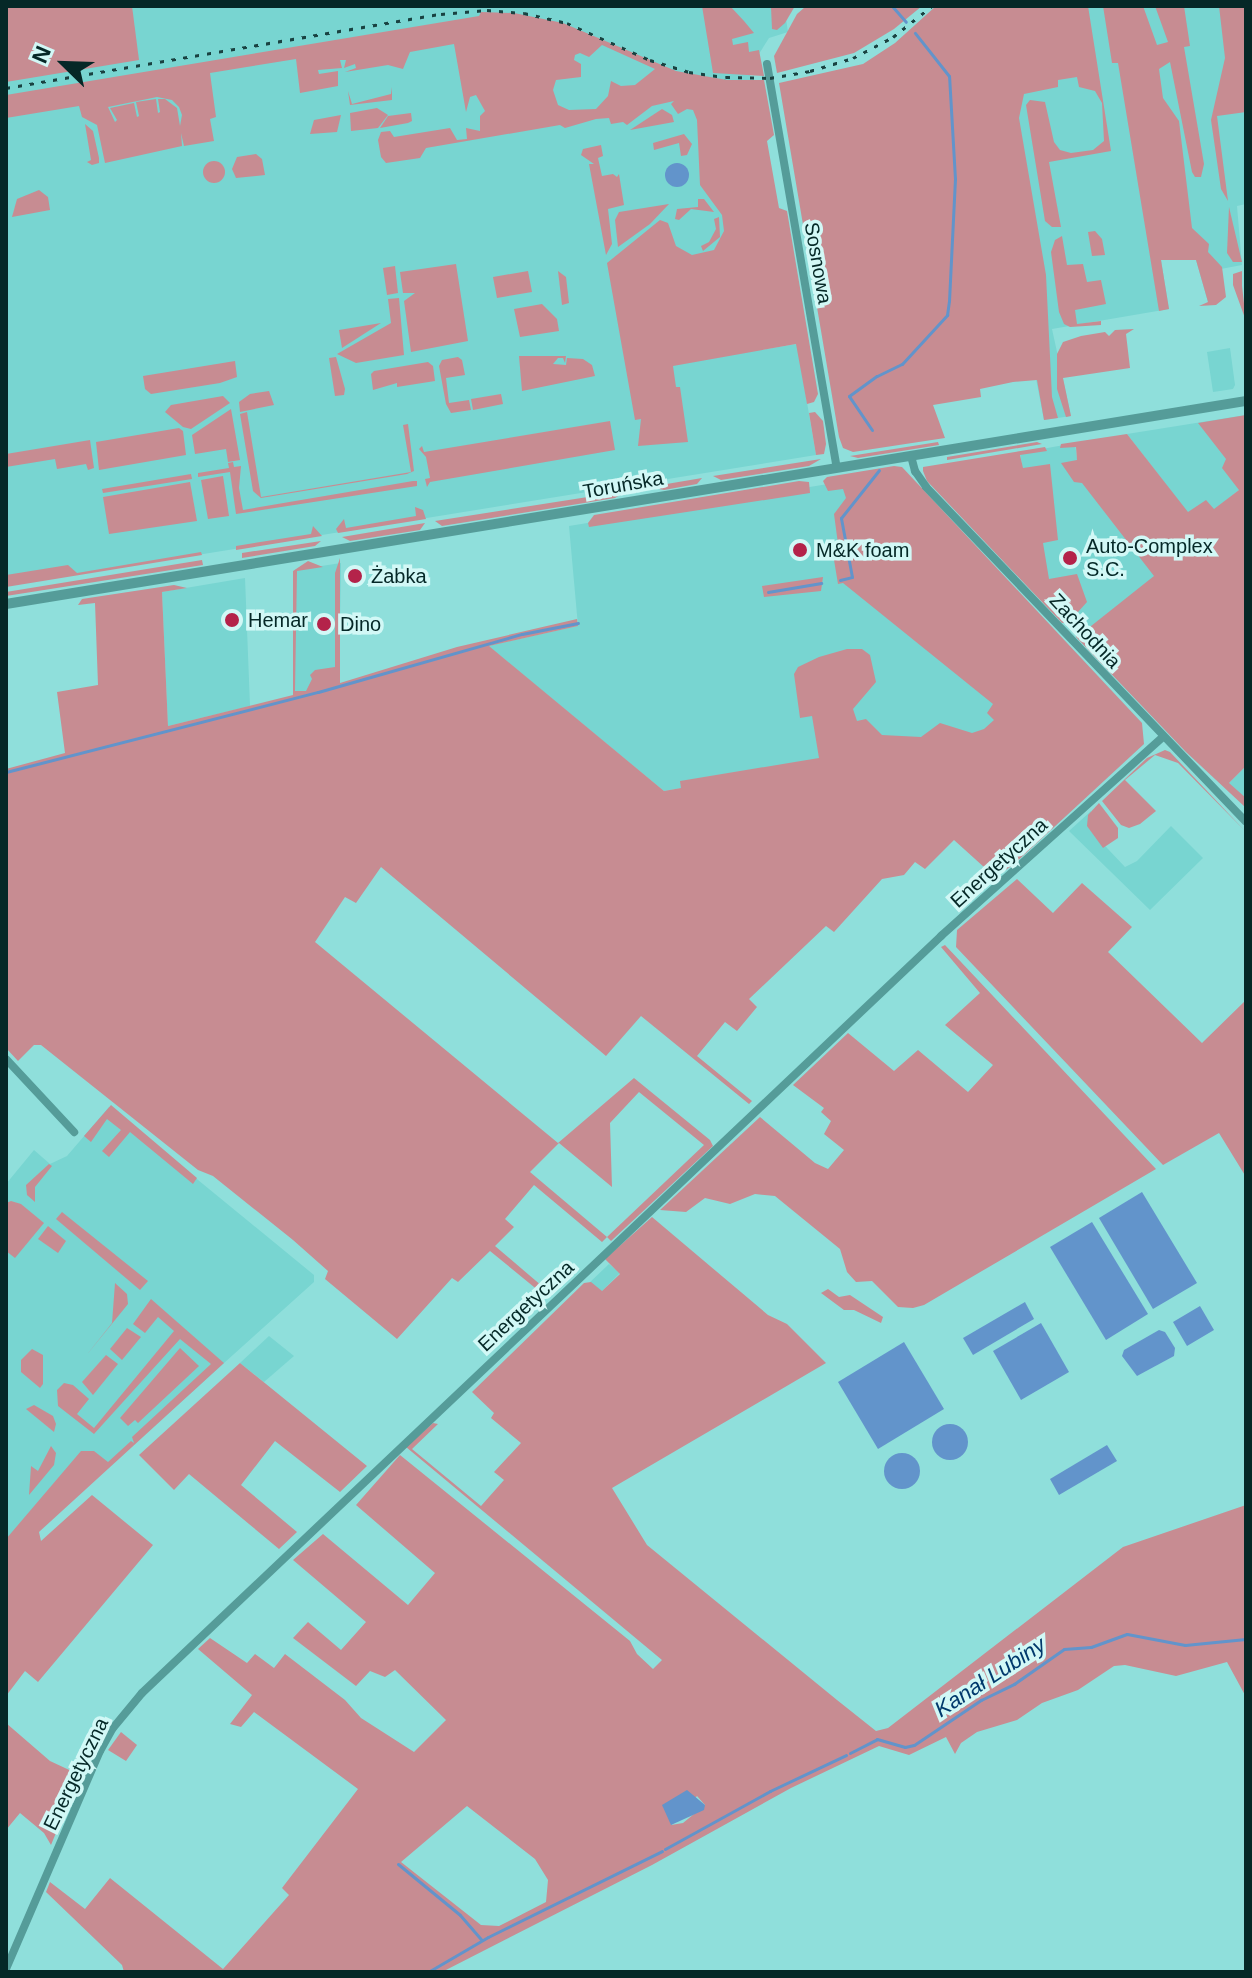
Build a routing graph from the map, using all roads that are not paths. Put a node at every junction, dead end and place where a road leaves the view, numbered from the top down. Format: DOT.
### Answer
graph roads {
  1 [pos="767,64"];
  2 [pos="1246,401"];
  3 [pos="911,456"];
  4 [pos="837,468"];
  5 [pos="6,604"];
  6 [pos="1163,737"];
  7 [pos="1246,822"];
  8 [pos="6,1059"];
  9 [pos="74,1132"];
  10 [pos="6,1969"];
  1 -- 4 [label="street, Sosnowa"];
  2 -- 3 [label="street, Toruńska"];
  3 -- 4 [label="street, Toruńska"];
  3 -- 6 [label="street, Zachodnia"];
  4 -- 5 [label="street, Toruńska"];
  6 -- 7 [label="street, Zachodnia"];
  6 -- 10 [label="street, Energetyczna"];
  8 -- 9 [label="street"];
}
